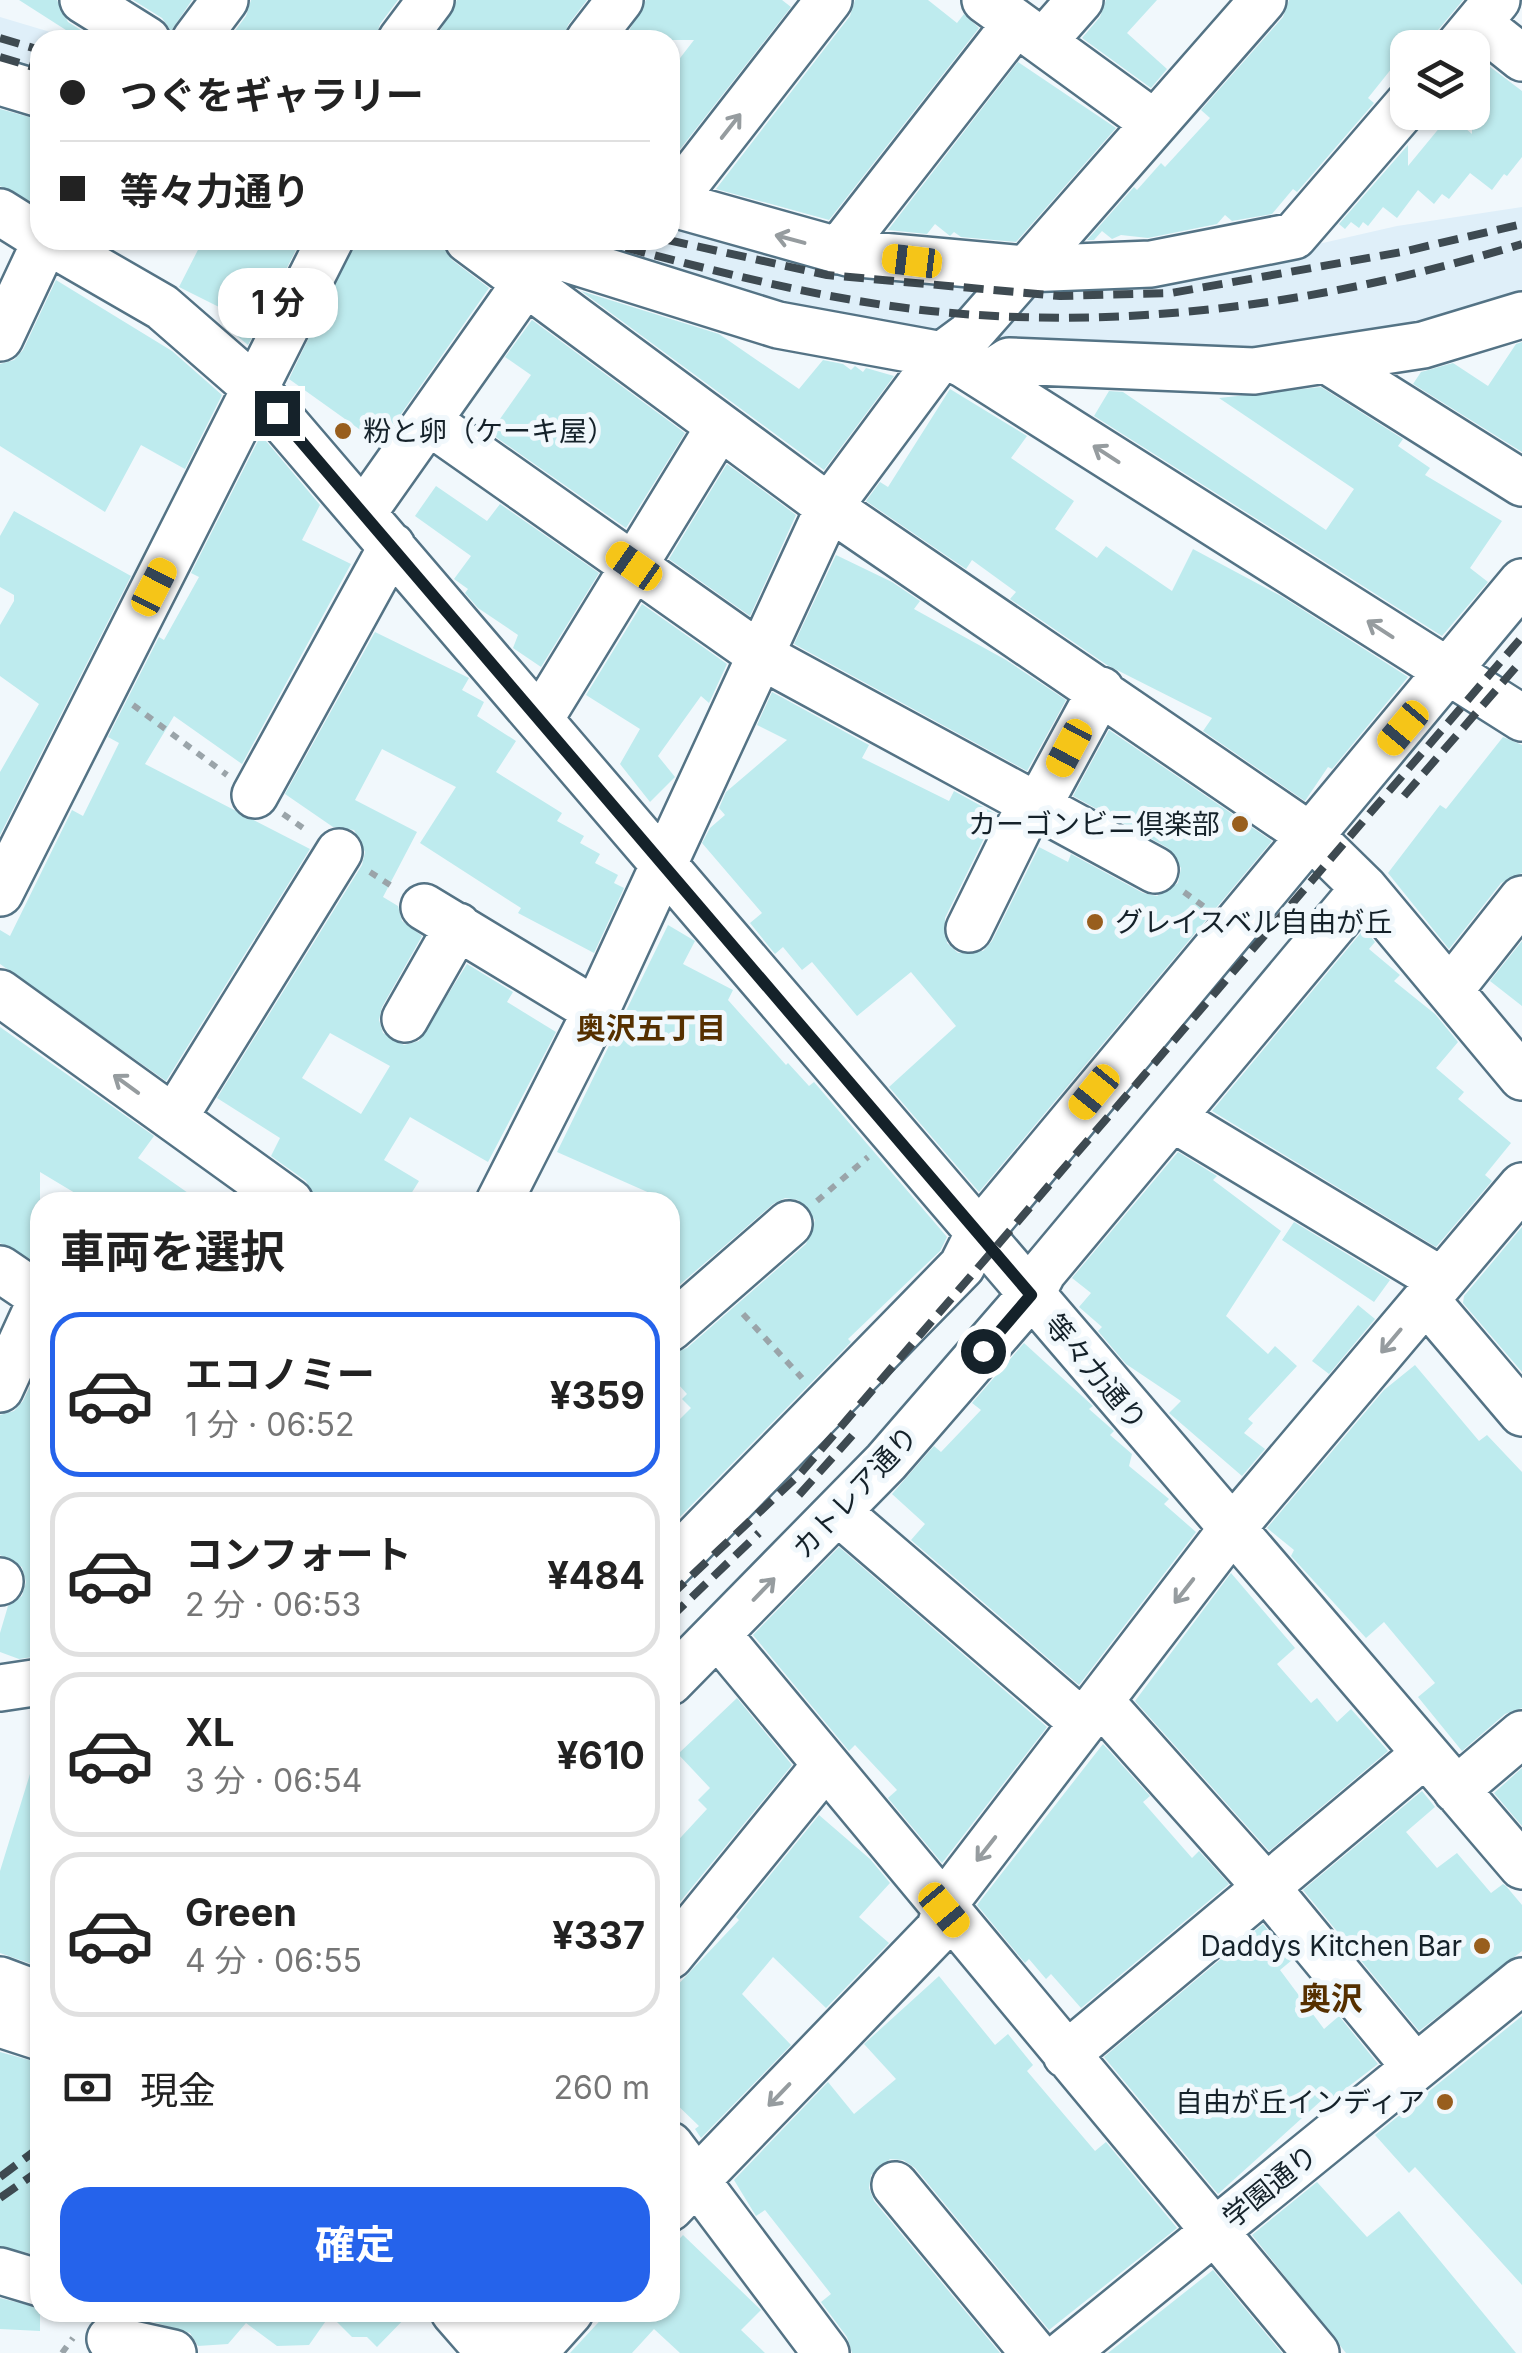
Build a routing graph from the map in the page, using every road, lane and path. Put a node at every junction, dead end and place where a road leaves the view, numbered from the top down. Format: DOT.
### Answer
graph roads {
  1 [pos="83,0"];
  2 [pos="224,0"];
  3 [pos="431,0"];
  4 [pos="620,0"];
  5 [pos="829,0"];
  6 [pos="1080,0"];
  7 [pos="1262,0"];
  8 [pos="1014,22"];
  9 [pos="1477,24"];
  10 [pos="131,30"];
  11 [pos="202,30"];
  12 [pos="408,30"];
  13 [pos="597,30"];
  14 [pos="1522,58"];
  15 [pos="0,82"];
  16 [pos="30,91"];
  17 [pos="1154,123"];
  18 [pos="1390,125"];
  19 [pos="680,191"];
  20 [pos="680,206"];
  21 [pos="0,212"];
  22 [pos="30,230"];
  23 [pos="38,250"];
  24 [pos="63,250"];
  25 [pos="325,250"];
  26 [pos="480,250"];
  27 [pos="538,250"];
  28 [pos="838,251"];
  29 [pos="1025,269"];
  30 [pos="524,285"];
  31 [pos="1522,316"];
  32 [pos="0,338"];
  33 [pos="942,355"];
  34 [pos="1328,361"];
  35 [pos="984,377"];
  36 [pos="256,388"];
  37 [pos="428,421"];
  38 [pos="719,427"];
  39 [pos="1522,484"];
  40 [pos="829,507"];
  41 [pos="378,530"];
  42 [pos="634,566"];
  43 [pos="1522,582"];
  44 [pos="763,657"];
  45 [pos="1448,673"];
  46 [pos="1101,690"];
  47 [pos="1522,718"];
  48 [pos="540,719"];
  49 [pos="255,795"];
  50 [pos="1034,805"];
  51 [pos="1312,836"];
  52 [pos="339,852"];
  53 [pos="665,866"];
  54 [pos="1155,870"];
  55 [pos="1364,888"];
  56 [pos="0,893"];
  57 [pos="1522,899"];
  58 [pos="1231,928"];
  59 [pos="969,930"];
  60 [pos="1450,990"];
  61 [pos="0,992"];
  62 [pos="596,1010"];
  63 [pos="404,1020"];
  64 [pos="1522,1076"];
  65 [pos="174,1118"];
  66 [pos="1172,1118"];
  67 [pos="893,1136"];
  68 [pos="1522,1186"];
  69 [pos="276,1192"];
  70 [pos="504,1192"];
  71 [pos="789,1224"];
  72 [pos="978,1234"];
  73 [pos="0,1269"];
  74 [pos="719,1287"];
  75 [pos="1434,1290"];
  76 [pos="30,1292"];
  77 [pos="1031,1295"];
  78 [pos="680,1320"];
  79 [pos="30,1322"];
  80 [pos="0,1390"];
  81 [pos="825,1403"];
  82 [pos="1522,1413"];
  83 [pos="838,1512"];
  84 [pos="1231,1530"];
  85 [pos="680,1555"];
  86 [pos="719,1636"];
  87 [pos="680,1673"];
  88 [pos="30,1684"];
  89 [pos="0,1688"];
  90 [pos="1091,1712"];
  91 [pos="1522,1734"];
  92 [pos="1425,1754"];
  93 [pos="824,1767"];
  94 [pos="1456,1790"];
  95 [pos="1522,1866"];
  96 [pos="1267,1888"];
  97 [pos="944,1910"];
  98 [pos="680,1944"];
  99 [pos="0,1980"];
  100 [pos="1522,1981"];
  101 [pos="30,1991"];
  102 [pos="0,2024"];
  103 [pos="30,2034"];
  104 [pos="1066,2055"];
  105 [pos="1415,2067"];
  106 [pos="680,2177"];
  107 [pos="680,2179"];
  108 [pos="896,2185"];
  109 [pos="1214,2232"];
  110 [pos="0,2271"];
  111 [pos="30,2280"];
  112 [pos="463,2322"];
  113 [pos="507,2322"];
  114 [pos="558,2322"];
  115 [pos="100,2335"];
  116 [pos="522,2352"];
  117 [pos="173,2353"];
  118 [pos="826,2353"];
  119 [pos="1034,2353"];
  120 [pos="1065,2353"];
  121 [pos="1316,2353"];
  1 -- 10 [label="street"];
  2 -- 11 [label="street"];
  3 -- 12 [label="street"];
  4 -- 13 [label="street"];
  19 -- 5 [label="street, one-way"];
  6 -- 8 [label="street"];
  7 -- 17 [label="street"];
  8 -- 17 [label="street"];
  8 -- 28 [label="street"];
  9 -- 14 [label="street"];
  15 -- 16 [label="street"];
  17 -- 29 [label="street"];
  18 -- 29 [label="street"];
  28 -- 20 [label="street, one-way"];
  21 -- 22 [label="street, 等々力通り"];
  23 -- 32 [label="street"];
  24 -- 36 [label="street, 等々力通り"];
  25 -- 36 [label="street"];
  26 -- 30 [label="street"];
  27 -- 33 [label="street"];
  28 -- 29 [label="street"];
  29 -- 33 [label="street"];
  30 -- 37 [label="street"];
  30 -- 38 [label="street"];
  31 -- 34 [label="street"];
  33 -- 35 [label="street"];
  33 -- 40 [label="street"];
  34 -- 35 [label="street"];
  34 -- 39 [label="street"];
  45 -- 35 [label="street, one-way"];
  36 -- 41 [label="street, 等々力通り"];
  36 -- 56 [label="street"];
  37 -- 41 [label="street"];
  37 -- 42 [label="street"];
  38 -- 40 [label="street"];
  38 -- 42 [label="street"];
  40 -- 44 [label="street"];
  40 -- 46 [label="street"];
  41 -- 48 [label="street, 等々力通り"];
  41 -- 49 [label="street"];
  42 -- 44 [label="street"];
  42 -- 48 [label="street"];
  43 -- 45 [label="street"];
  44 -- 50 [label="street"];
  44 -- 53 [label="street"];
  45 -- 47 [label="street"];
  45 -- 51 [label="street"];
  46 -- 50 [label="street"];
  46 -- 51 [label="street"];
  48 -- 53 [label="street, 等々力通り"];
  50 -- 54 [label="street"];
  50 -- 59 [label="street"];
  51 -- 55 [label="street"];
  51 -- 58 [label="street"];
  52 -- 65 [label="street"];
  53 -- 62 [label="street"];
  53 -- 67 [label="street, 等々力通り"];
  54 -- 58 [label="path"];
  55 -- 60 [label="street"];
  55 -- 66 [label="street, カトレア通り"];
  57 -- 60 [label="street"];
  58 -- 72 [label="street"];
  60 -- 64 [label="street"];
  65 -- 61 [label="street, one-way"];
  62 -- 63 [label="street"];
  62 -- 70 [label="street"];
  65 -- 69 [label="street"];
  66 -- 75 [label="street"];
  66 -- 77 [label="street, カトレア通り"];
  67 -- 71 [label="path"];
  67 -- 72 [label="street, 等々力通り"];
  68 -- 75 [label="street"];
  71 -- 74 [label="street"];
  72 -- 77 [label="street, 等々力通り"];
  72 -- 81 [label="street"];
  73 -- 76 [label="street"];
  74 -- 78 [label="street"];
  74 -- 81 [label="path"];
  75 -- 82 [label="street"];
  75 -- 84 [label="street, one-way"];
  77 -- 83 [label="street, カトレア通り"];
  77 -- 84 [label="street, 等々力通り"];
  79 -- 80 [label="street"];
  81 -- 85 [label="street"];
  86 -- 83 [label="street, カトレア通り, one-way"];
  83 -- 90 [label="street"];
  84 -- 90 [label="street, one-way"];
  84 -- 92 [label="street, 等々力通り"];
  86 -- 87 [label="street, カトレア通り"];
  86 -- 93 [label="street"];
  88 -- 89 [label="street"];
  90 -- 96 [label="street"];
  90 -- 97 [label="street, one-way"];
  91 -- 94 [label="street"];
  92 -- 94 [label="street, 等々力通り"];
  92 -- 96 [label="street"];
  93 -- 97 [label="street"];
  93 -- 98 [label="street"];
  94 -- 95 [label="street, 等々力通り"];
  96 -- 104 [label="street"];
  96 -- 105 [label="street"];
  97 -- 104 [label="street"];
  97 -- 106 [label="street, one-way"];
  99 -- 101 [label="street"];
  100 -- 105 [label="street, 学園通り"];
  102 -- 103 [label="street"];
  104 -- 109 [label="street"];
  105 -- 109 [label="street, 学園通り"];
  107 -- 118 [label="street"];
  108 -- 119 [label="street"];
  109 -- 120 [label="street, 学園通り"];
  109 -- 121 [label="street"];
  110 -- 111 [label="street"];
  112 -- 116 [label="street"];
  113 -- 116 [label="street"];
  114 -- 116 [label="street"];
  115 -- 117 [label="street"];
}
